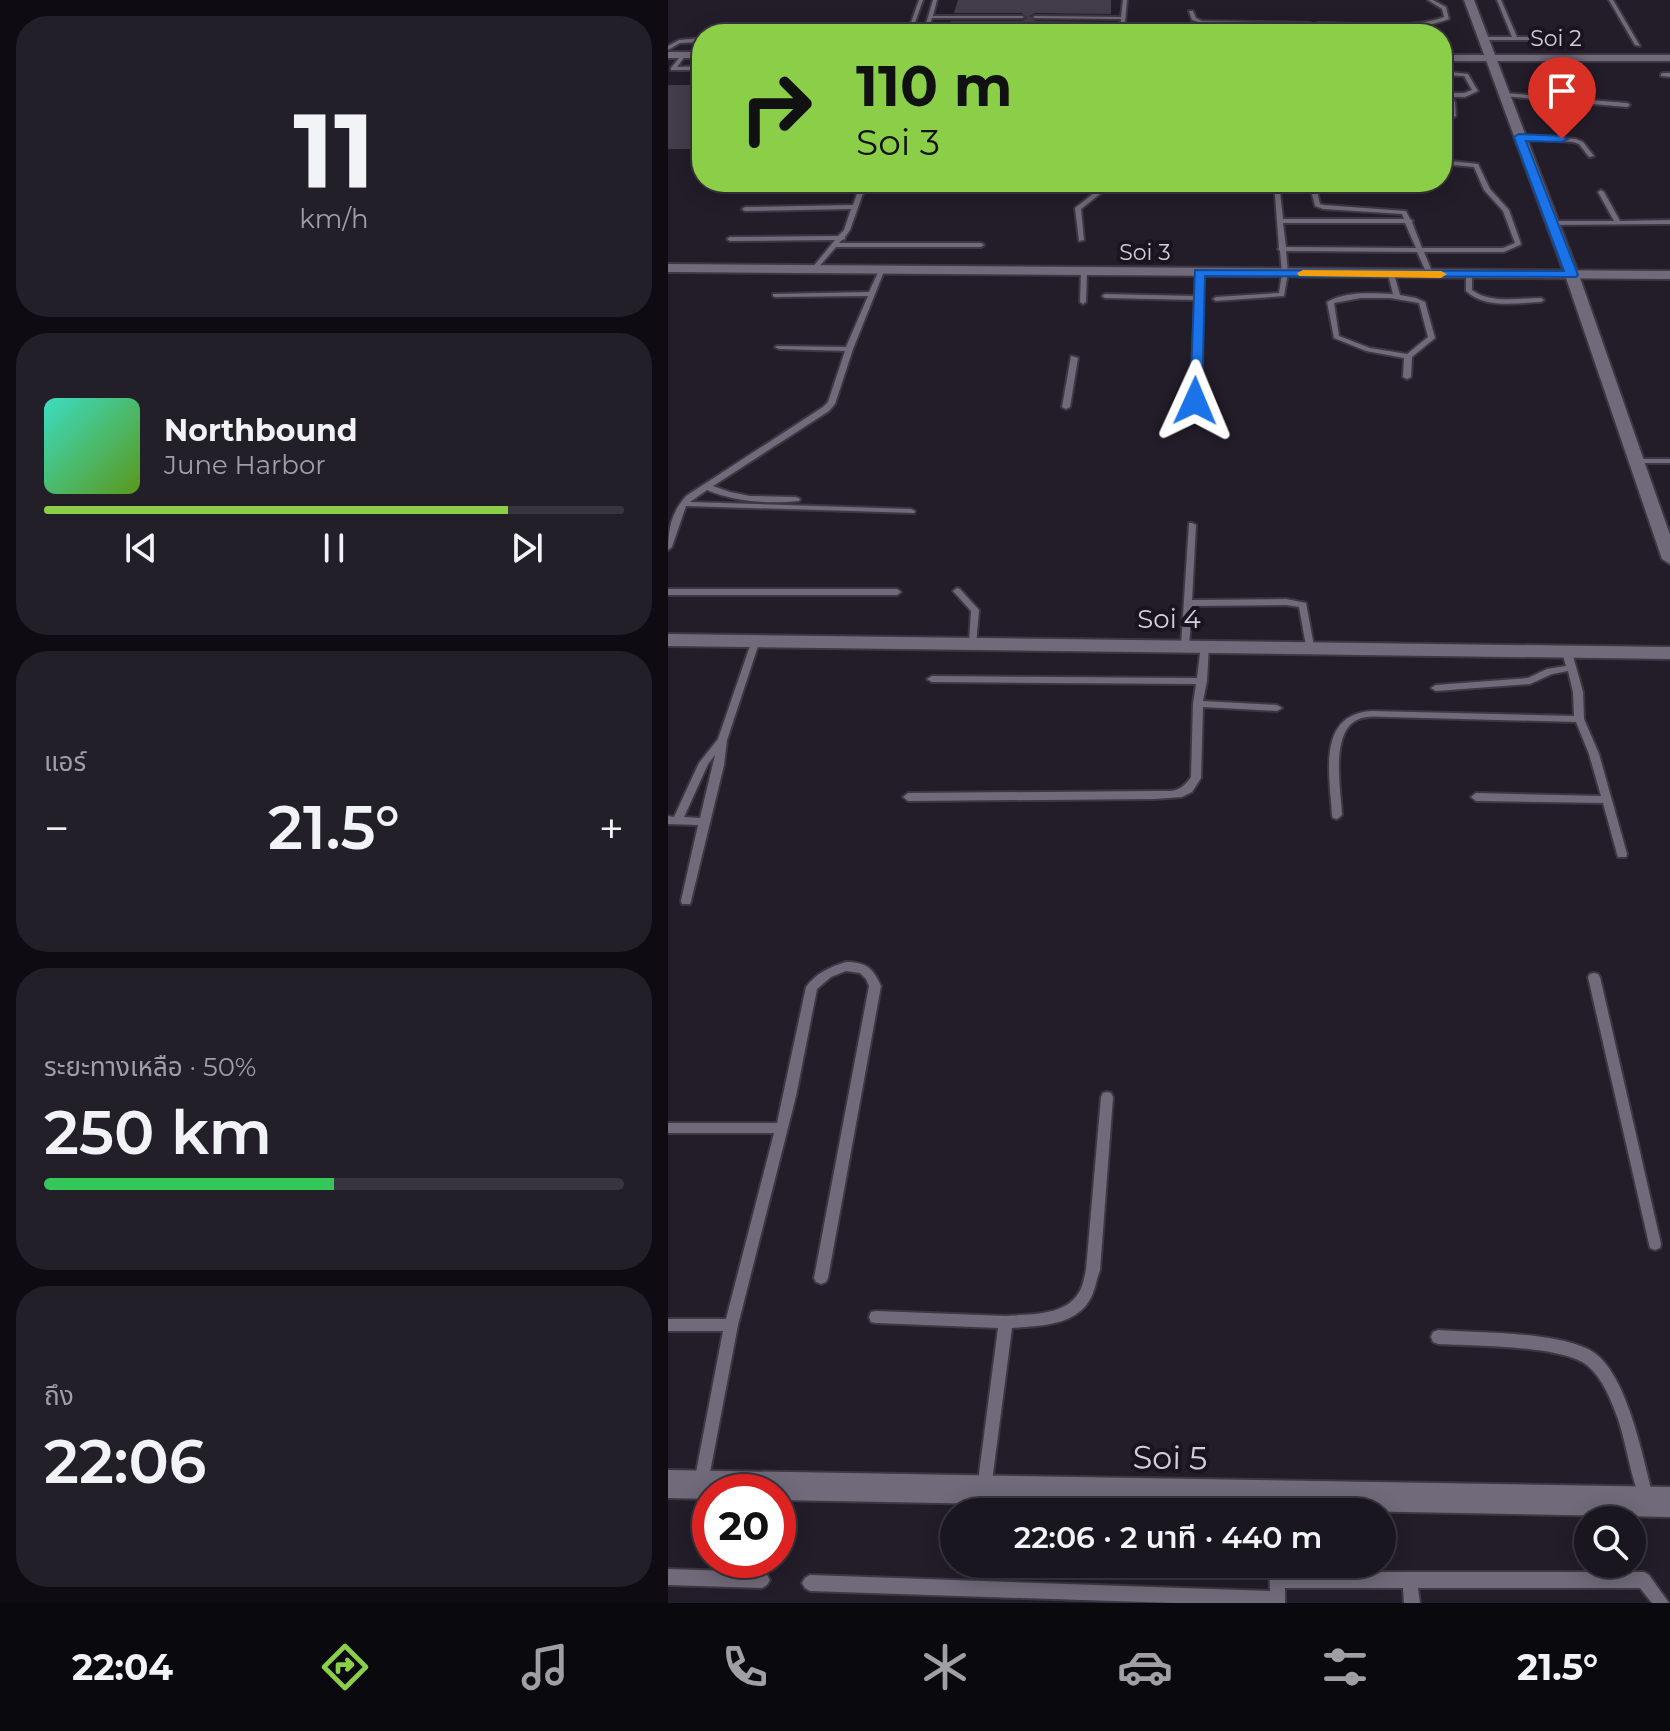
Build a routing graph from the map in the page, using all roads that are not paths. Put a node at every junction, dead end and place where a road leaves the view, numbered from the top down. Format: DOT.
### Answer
graph roads {
  1 [pos="921,0"];
  2 [pos="935,0"];
  3 [pos="1125,0"];
  4 [pos="1430,0"];
  5 [pos="1469,0"];
  6 [pos="1499,0"];
  7 [pos="1611,0"];
  8 [pos="1191,8"];
  9 [pos="930,17"];
  10 [pos="1022,17"];
  11 [pos="1035,17"];
  12 [pos="1124,18"];
  13 [pos="913,24"];
  14 [pos="928,24"];
  15 [pos="1123,24"];
  16 [pos="1310,24"];
  17 [pos="1318,24"];
  18 [pos="1483,39"];
  19 [pos="1515,39"];
  20 [pos="1550,39"];
  21 [pos="692,41"];
  22 [pos="1638,45"];
  23 [pos="668,48"];
  24 [pos="668,55"];
  25 [pos="683,55"];
  26 [pos="692,55"];
  27 [pos="1452,58"];
  28 [pos="1491,58"];
  29 [pos="1670,58"];
  30 [pos="692,68"];
  31 [pos="671,69"];
  32 [pos="1452,74"];
  33 [pos="1452,94"];
  34 [pos="1504,95"];
  35 [pos="1627,105"];
  36 [pos="1519,137"];
  37 [pos="1591,156"];
  38 [pos="1452,163"];
  39 [pos="860,192"];
  40 [pos="1099,192"];
  41 [pos="1277,192"];
  42 [pos="1314,192"];
  43 [pos="1601,192"];
  44 [pos="855,207"];
  45 [pos="745,209"];
  46 [pos="1279,221"];
  47 [pos="1410,221"];
  48 [pos="1618,222"];
  49 [pos="1670,222"];
  50 [pos="1550,223"];
  51 [pos="843,238"];
  52 [pos="730,239"];
  53 [pos="1081,240"];
  54 [pos="834,245"];
  55 [pos="981,245"];
  56 [pos="1281,249"];
  57 [pos="1419,250"];
  58 [pos="668,268"];
  59 [pos="815,268"];
  60 [pos="882,269"];
  61 [pos="1084,272"];
  62 [pos="1199,272"];
  63 [pos="1285,273"];
  64 [pos="1391,274"];
  65 [pos="1430,274"];
  66 [pos="1469,275"];
  67 [pos="1572,275"];
  68 [pos="1670,275"];
  69 [pos="871,294"];
  70 [pos="775,295"];
  71 [pos="1105,296"];
  72 [pos="1197,298"];
  73 [pos="1397,298"];
  74 [pos="1216,299"];
  75 [pos="1541,300"];
  76 [pos="1083,302"];
  77 [pos="779,347"];
  78 [pos="849,349"];
  79 [pos="1408,356"];
  80 [pos="1074,358"];
  81 [pos="1407,377"];
  82 [pos="1195,401"];
  83 [pos="1066,407"];
  84 [pos="1635,461"];
  85 [pos="1670,461"];
  86 [pos="706,486"];
  87 [pos="796,499"];
  88 [pos="683,504"];
  89 [pos="911,511"];
  90 [pos="1192,525"];
  91 [pos="668,547"];
  92 [pos="1670,559"];
  93 [pos="957,591"];
  94 [pos="668,592"];
  95 [pos="897,592"];
  96 [pos="1188,603"];
  97 [pos="668,640"];
  98 [pos="756,640"];
  99 [pos="973,643"];
  100 [pos="1205,645"];
  101 [pos="1185,646"];
  102 [pos="1310,646"];
  103 [pos="1566,649"];
  104 [pos="1670,653"];
  105 [pos="1571,668"];
  106 [pos="932,679"];
  107 [pos="1202,681"];
  108 [pos="1436,688"];
  109 [pos="1198,704"];
  110 [pos="1277,708"];
  111 [pos="1579,719"];
  112 [pos="722,740"];
  113 [pos="908,797"];
  114 [pos="1476,797"];
  115 [pos="1607,800"];
  116 [pos="1337,815"];
  117 [pos="673,820"];
  118 [pos="704,822"];
  119 [pos="1622,854"];
  120 [pos="686,901"];
  121 [pos="1594,977"];
  122 [pos="1107,1097"];
  123 [pos="668,1128"];
  124 [pos="781,1128"];
  125 [pos="1655,1244"];
  126 [pos="821,1278"];
  127 [pos="876,1317"];
  128 [pos="1006,1322"];
  129 [pos="668,1325"];
  130 [pos="731,1325"];
  131 [pos="1438,1337"];
  132 [pos="703,1474"];
  133 [pos="668,1484"];
  134 [pos="692,1485"];
  135 [pos="796,1487"];
  136 [pos="984,1491"];
  137 [pos="1140,1498"];
  138 [pos="1659,1502"];
  139 [pos="1396,1503"];
  140 [pos="668,1577"];
  141 [pos="1276,1578"];
  142 [pos="1376,1578"];
  143 [pos="762,1580"];
  144 [pos="1410,1580"];
  145 [pos="810,1583"];
  146 [pos="1278,1601"];
  147 [pos="1412,1603"];
  148 [pos="1661,1603"];
  1 -- 13 [label="lane"];
  2 -- 9 [label="lane"];
  3 -- 12 [label="lane"];
  4 -- 17 [label="lane"];
  5 -- 18 [label="street"];
  6 -- 19 [label="lane"];
  7 -- 22 [label="lane"];
  8 -- 16 [label="lane"];
  9 -- 10 [label="lane"];
  9 -- 14 [label="lane"];
  11 -- 12 [label="lane"];
  12 -- 15 [label="lane"];
  18 -- 19 [label="lane"];
  18 -- 28 [label="street"];
  19 -- 20 [label="lane"];
  21 -- 23 [label="lane"];
  24 -- 25 [label="street"];
  25 -- 26 [label="street"];
  25 -- 31 [label="lane"];
  27 -- 28 [label="street, Soi 2"];
  28 -- 29 [label="street, Soi 2"];
  28 -- 34 [label="street"];
  30 -- 31 [label="lane"];
  32 -- 33 [label="lane"];
  34 -- 35 [label="lane"];
  34 -- 36 [label="street"];
  36 -- 37 [label="lane"];
  36 -- 50 [label="street"];
  38 -- 57 [label="lane"];
  39 -- 44 [label="lane"];
  40 -- 53 [label="lane"];
  41 -- 46 [label="lane"];
  42 -- 47 [label="lane"];
  43 -- 48 [label="lane"];
  44 -- 45 [label="lane"];
  44 -- 51 [label="lane"];
  46 -- 47 [label="lane"];
  46 -- 56 [label="lane"];
  47 -- 57 [label="lane"];
  48 -- 49 [label="lane"];
  48 -- 50 [label="lane"];
  50 -- 67 [label="street"];
  51 -- 52 [label="lane"];
  51 -- 54 [label="lane"];
  54 -- 55 [label="lane"];
  54 -- 59 [label="lane"];
  56 -- 57 [label="lane"];
  56 -- 63 [label="lane"];
  57 -- 65 [label="lane"];
  58 -- 59 [label="street, Soi 3"];
  59 -- 60 [label="street, Soi 3"];
  60 -- 61 [label="street, Soi 3"];
  60 -- 69 [label="lane"];
  61 -- 62 [label="street, Soi 3"];
  61 -- 76 [label="lane"];
  62 -- 63 [label="street, Soi 3"];
  62 -- 72 [label="lane"];
  63 -- 64 [label="street, Soi 3"];
  63 -- 74 [label="lane"];
  64 -- 65 [label="street, Soi 3"];
  64 -- 73 [label="lane"];
  65 -- 66 [label="street, Soi 3"];
  66 -- 67 [label="street, Soi 3"];
  66 -- 75 [label="lane"];
  67 -- 68 [label="street, Soi 3"];
  67 -- 84 [label="street"];
  69 -- 70 [label="lane"];
  69 -- 78 [label="lane"];
  71 -- 72 [label="lane"];
  72 -- 82 [label="lane"];
  73 -- 79 [label="lane"];
  73 -- 79 [label="lane"];
  77 -- 78 [label="lane"];
  78 -- 86 [label="lane"];
  79 -- 81 [label="lane"];
  80 -- 83 [label="lane"];
  84 -- 85 [label="lane"];
  84 -- 92 [label="street"];
  86 -- 87 [label="lane"];
  86 -- 88 [label="lane"];
  88 -- 89 [label="lane"];
  88 -- 91 [label="lane"];
  90 -- 96 [label="lane"];
  93 -- 99 [label="lane"];
  94 -- 95 [label="lane"];
  96 -- 101 [label="lane"];
  96 -- 102 [label="lane"];
  97 -- 98 [label="street, Soi 4"];
  98 -- 99 [label="street, Soi 4"];
  98 -- 112 [label="lane"];
  99 -- 101 [label="street, Soi 4"];
  100 -- 101 [label="street, Soi 4"];
  100 -- 102 [label="street, Soi 4"];
  100 -- 107 [label="lane"];
  102 -- 103 [label="street, Soi 4"];
  103 -- 104 [label="street, Soi 4"];
  103 -- 105 [label="lane"];
  105 -- 108 [label="lane"];
  105 -- 111 [label="lane"];
  106 -- 107 [label="lane"];
  107 -- 109 [label="lane"];
  109 -- 110 [label="lane"];
  109 -- 113 [label="lane"];
  111 -- 115 [label="lane"];
  111 -- 116 [label="lane"];
  112 -- 117 [label="lane"];
  112 -- 118 [label="lane"];
  114 -- 115 [label="lane"];
  115 -- 119 [label="lane"];
  117 -- 118 [label="lane"];
  118 -- 120 [label="lane"];
  121 -- 125 [label="lane"];
  122 -- 128 [label="lane"];
  123 -- 124 [label="lane"];
  124 -- 126 [label="lane"];
  124 -- 130 [label="lane"];
  127 -- 128 [label="lane"];
  128 -- 136 [label="lane"];
  129 -- 130 [label="lane"];
  130 -- 132 [label="lane"];
  131 -- 138 [label="lane"];
  133 -- 134 [label="street, Soi 5"];
  135 -- 136 [label="street, Soi 5"];
  136 -- 137 [label="street, Soi 5"];
  138 -- 139 [label="street, Soi 5"];
  140 -- 143 [label="lane"];
  141 -- 146 [label="lane"];
  142 -- 144 [label="lane"];
  144 -- 147 [label="lane"];
  144 -- 148 [label="lane"];
  145 -- 146 [label="lane"];
}
